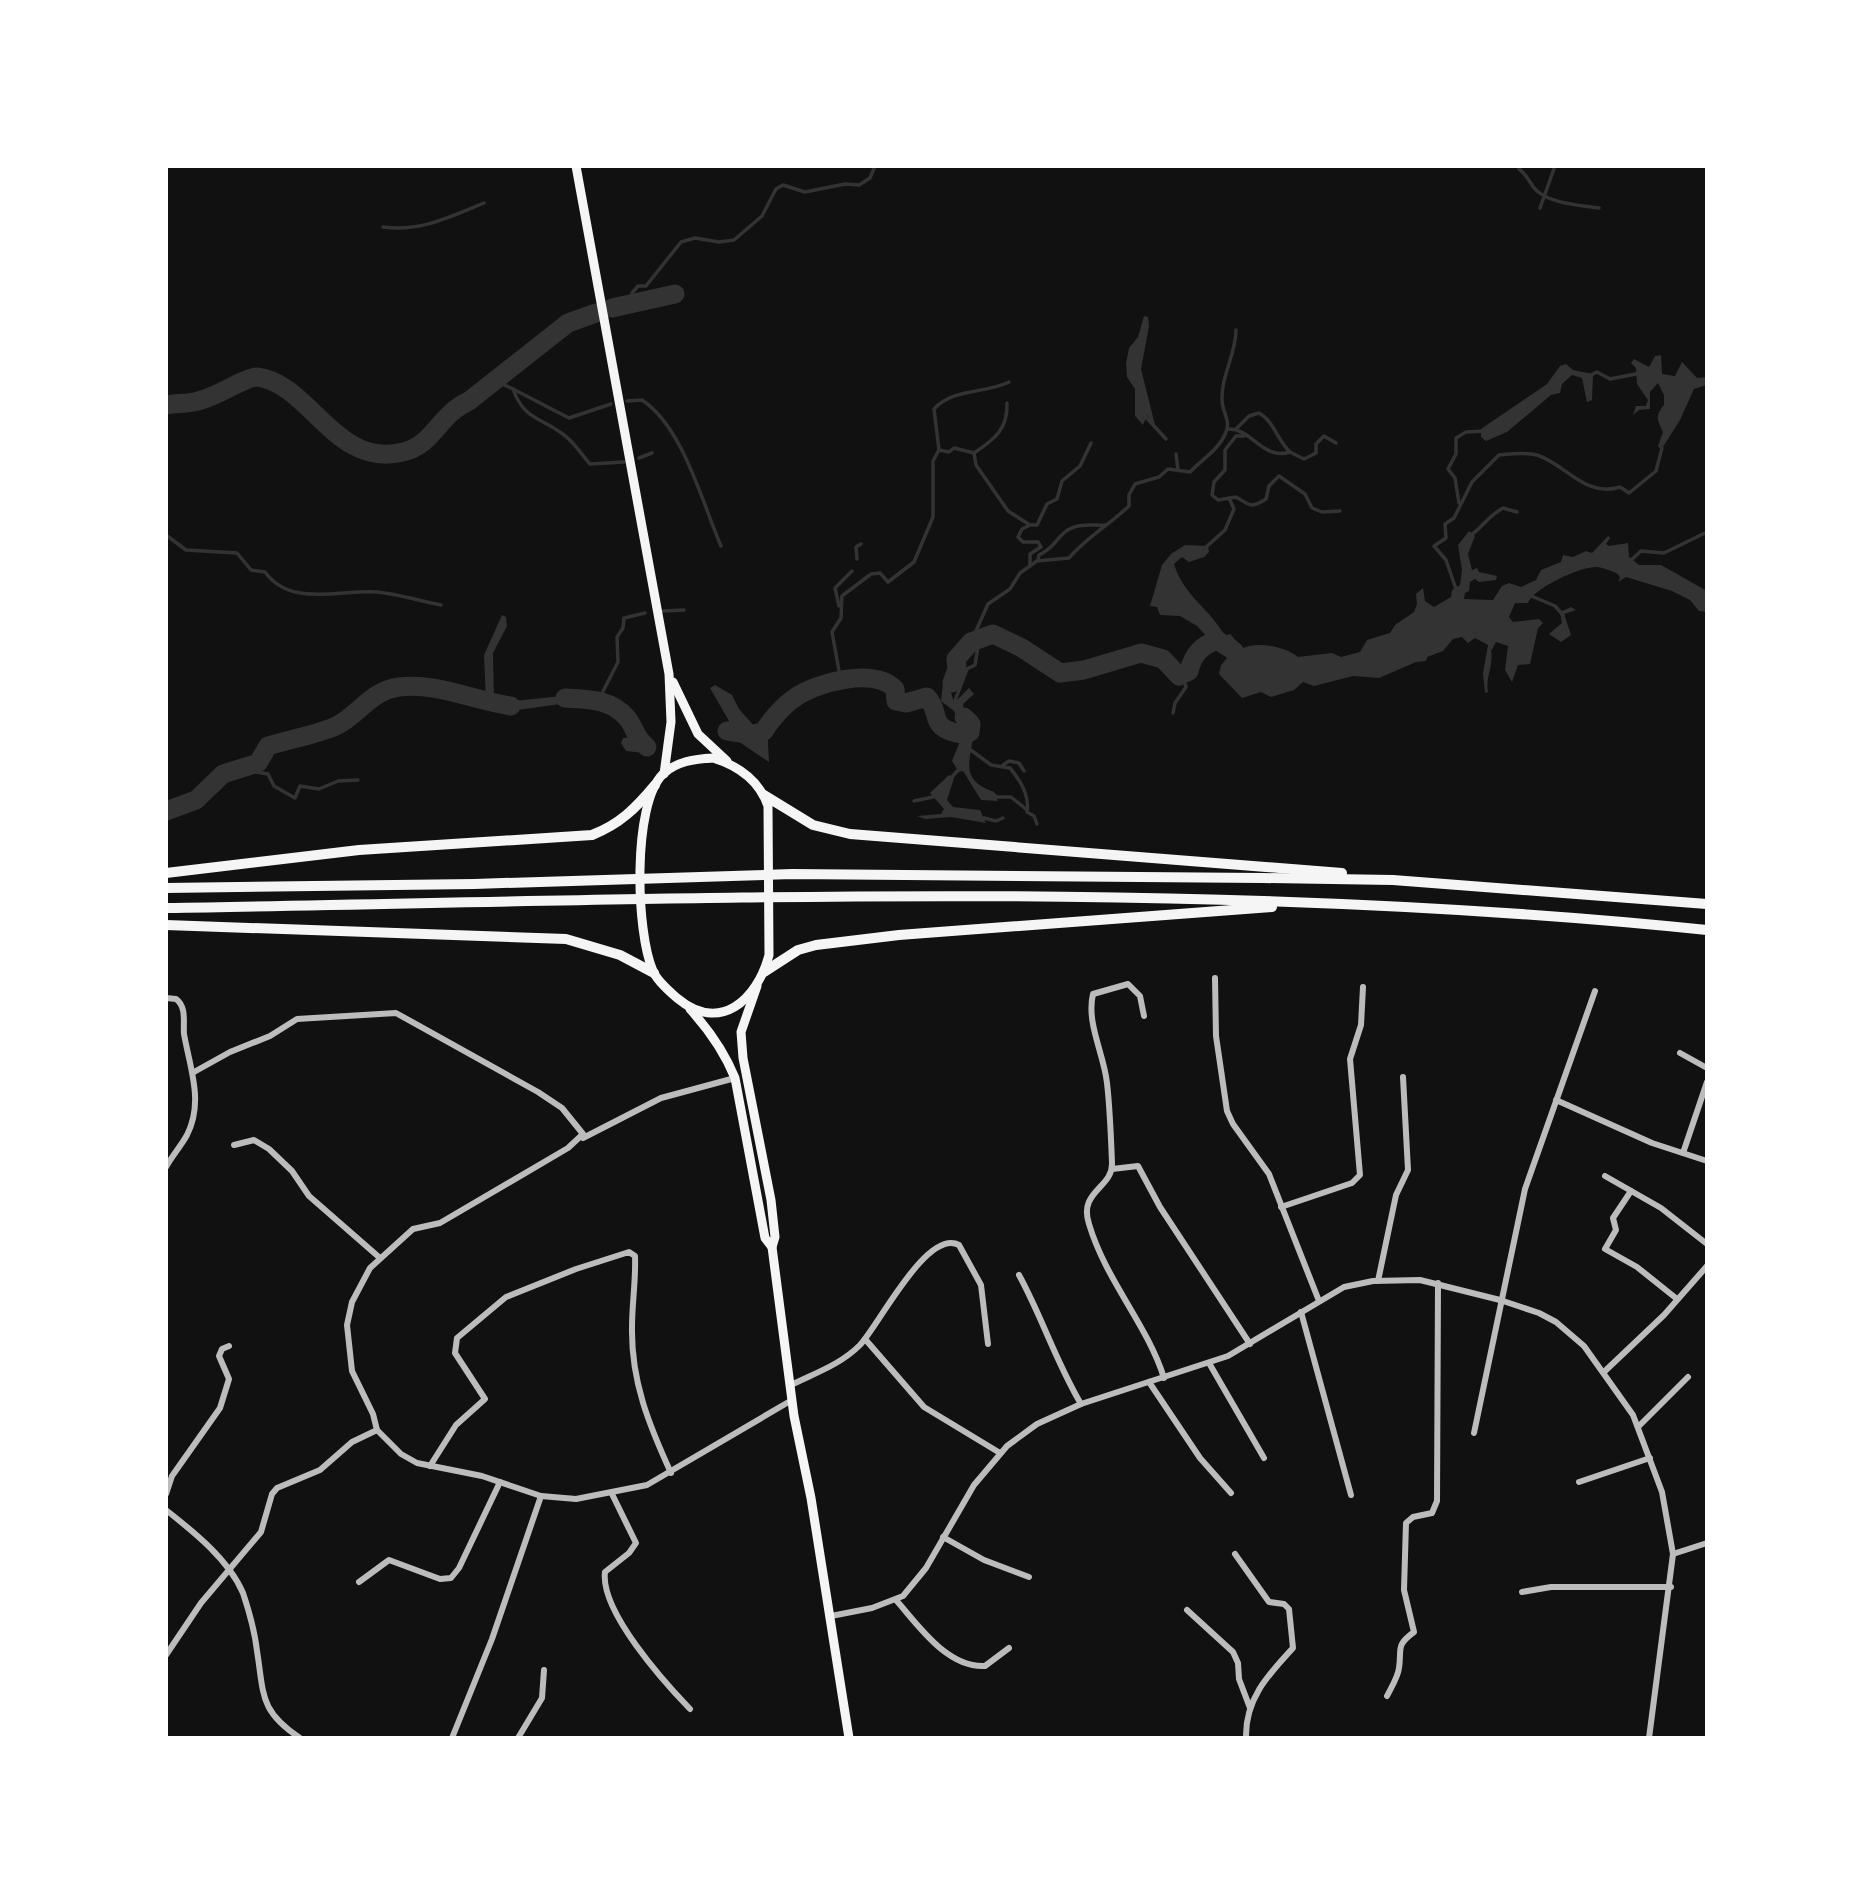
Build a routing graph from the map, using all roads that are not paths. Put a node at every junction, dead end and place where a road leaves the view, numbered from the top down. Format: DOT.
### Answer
graph roads {
  1 [pos="576,166"];
  2 [pos="669,674"];
  3 [pos="729,763"];
  4 [pos="664,774"];
  5 [pos="655,785"];
  6 [pos="764,795"];
  7 [pos="166,873"];
  8 [pos="1393,880"];
  9 [pos="166,888"];
  10 [pos="1338,902"];
  11 [pos="1707,904"];
  12 [pos="166,908"];
  13 [pos="166,925"];
  14 [pos="1707,930"];
  15 [pos="764,972"];
  16 [pos="654,973"];
  17 [pos="1215,978"];
  18 [pos="757,986"];
  19 [pos="1363,987"];
  20 [pos="1595,991"];
  21 [pos="166,998"];
  22 [pos="690,1009"];
  23 [pos="1144,1016"];
  24 [pos="1680,1053"];
  25 [pos="1707,1068"];
  26 [pos="194,1072"];
  27 [pos="1403,1077"];
  28 [pos="735,1078"];
  29 [pos="1707,1082"];
  30 [pos="1556,1100"];
  31 [pos="583,1138"];
  32 [pos="234,1145"];
  33 [pos="1683,1153"];
  34 [pos="1707,1161"];
  35 [pos="166,1167"];
  36 [pos="1112,1170"];
  37 [pos="1605,1176"];
  38 [pos="1631,1191"];
  39 [pos="1281,1207"];
  40 [pos="1707,1244"];
  41 [pos="772,1247"];
  42 [pos="380,1258"];
  43 [pos="1707,1266"];
  44 [pos="1019,1275"];
  45 [pos="1378,1280"];
  46 [pos="1438,1283"];
  47 [pos="1677,1299"];
  48 [pos="1500,1300"];
  49 [pos="1318,1301"];
  50 [pos="1301,1312"];
  51 [pos="864,1339"];
  52 [pos="988,1344"];
  53 [pos="1250,1344"];
  54 [pos="229,1346"];
  55 [pos="1209,1363"];
  56 [pos="1605,1371"];
  57 [pos="1688,1377"];
  58 [pos="1164,1378"];
  59 [pos="1149,1382"];
  60 [pos="789,1386"];
  61 [pos="792,1400"];
  62 [pos="1081,1404"];
  63 [pos="1638,1427"];
  64 [pos="377,1430"];
  65 [pos="1474,1433"];
  66 [pos="1000,1453"];
  67 [pos="1264,1458"];
  68 [pos="1650,1458"];
  69 [pos="430,1466"];
  70 [pos="671,1473"];
  71 [pos="500,1482"];
  72 [pos="1580,1482"];
  73 [pos="1231,1493"];
  74 [pos="166,1494"];
  75 [pos="612,1494"];
  76 [pos="1351,1495"];
  77 [pos="541,1496"];
  78 [pos="166,1510"];
  79 [pos="943,1537"];
  80 [pos="1707,1543"];
  81 [pos="1235,1554"];
  82 [pos="1673,1554"];
  83 [pos="230,1571"];
  84 [pos="1029,1577"];
  85 [pos="359,1582"];
  86 [pos="1671,1587"];
  87 [pos="1522,1592"];
  88 [pos="896,1600"];
  89 [pos="1186,1609"];
  90 [pos="831,1616"];
  91 [pos="1009,1648"];
  92 [pos="166,1655"];
  93 [pos="544,1670"];
  94 [pos="1387,1696"];
  95 [pos="1250,1708"];
  96 [pos="690,1709"];
  97 [pos="300,1738"];
  98 [pos="452,1738"];
  99 [pos="518,1738"];
  100 [pos="849,1738"];
  101 [pos="1246,1738"];
  102 [pos="1649,1738"];
  1 -- 2 [label="main road"];
  2 -- 3 [label="main road"];
  2 -- 4 [label="main road"];
  3 -- 4 [label="main road"];
  3 -- 6 [label="main road"];
  4 -- 5 [label="main road"];
  5 -- 7 [label="highway"];
  5 -- 16 [label="main road"];
  6 -- 8 [label="highway"];
  6 -- 15 [label="main road"];
  8 -- 9 [label="highway"];
  8 -- 11 [label="highway"];
  10 -- 12 [label="highway"];
  10 -- 14 [label="highway"];
  10 -- 15 [label="highway"];
  13 -- 16 [label="highway"];
  15 -- 18 [label="main road"];
  16 -- 22 [label="main road"];
  17 -- 39 [label="street"];
  18 -- 22 [label="main road"];
  18 -- 41 [label="main road"];
  19 -- 39 [label="street"];
  20 -- 30 [label="street"];
  21 -- 26 [label="street"];
  22 -- 28 [label="main road"];
  23 -- 36 [label="street"];
  24 -- 25 [label="street"];
  26 -- 31 [label="street"];
  26 -- 35 [label="street"];
  27 -- 45 [label="street"];
  28 -- 31 [label="street"];
  28 -- 41 [label="main road"];
  29 -- 33 [label="street"];
  30 -- 33 [label="street"];
  30 -- 48 [label="street"];
  31 -- 42 [label="street"];
  32 -- 42 [label="street"];
  33 -- 34 [label="street"];
  36 -- 53 [label="street"];
  36 -- 58 [label="street"];
  37 -- 38 [label="street"];
  38 -- 40 [label="street"];
  38 -- 47 [label="street"];
  39 -- 49 [label="street"];
  41 -- 60 [label="main road"];
  42 -- 64 [label="street"];
  43 -- 47 [label="street"];
  44 -- 62 [label="street"];
  45 -- 46 [label="street"];
  45 -- 49 [label="street"];
  46 -- 48 [label="street"];
  46 -- 94 [label="street"];
  47 -- 56 [label="street"];
  48 -- 56 [label="street"];
  48 -- 65 [label="street"];
  49 -- 50 [label="street"];
  50 -- 53 [label="street"];
  50 -- 76 [label="street"];
  51 -- 52 [label="street"];
  51 -- 60 [label="street"];
  51 -- 66 [label="street"];
  53 -- 55 [label="street"];
  54 -- 74 [label="street"];
  55 -- 58 [label="street"];
  55 -- 67 [label="street"];
  56 -- 63 [label="street"];
  57 -- 63 [label="street"];
  58 -- 59 [label="street"];
  59 -- 62 [label="street"];
  59 -- 73 [label="street"];
  60 -- 61 [label="main road"];
  61 -- 70 [label="street"];
  61 -- 90 [label="main road"];
  62 -- 66 [label="street"];
  63 -- 68 [label="street"];
  64 -- 69 [label="street"];
  64 -- 83 [label="street"];
  66 -- 79 [label="street"];
  68 -- 72 [label="street"];
  68 -- 82 [label="street"];
  69 -- 70 [label="street"];
  69 -- 71 [label="street"];
  70 -- 75 [label="street"];
  71 -- 77 [label="street"];
  71 -- 85 [label="street"];
  75 -- 77 [label="street"];
  75 -- 96 [label="street"];
  77 -- 98 [label="street"];
  78 -- 83 [label="street"];
  79 -- 84 [label="street"];
  79 -- 88 [label="street"];
  80 -- 82 [label="street"];
  81 -- 95 [label="street"];
  82 -- 86 [label="street"];
  83 -- 92 [label="street"];
  83 -- 97 [label="street"];
  86 -- 87 [label="street"];
  86 -- 102 [label="street"];
  88 -- 90 [label="street"];
  88 -- 91 [label="street"];
  89 -- 95 [label="street"];
  90 -- 100 [label="main road"];
  93 -- 99 [label="street"];
  95 -- 101 [label="street"];
}
